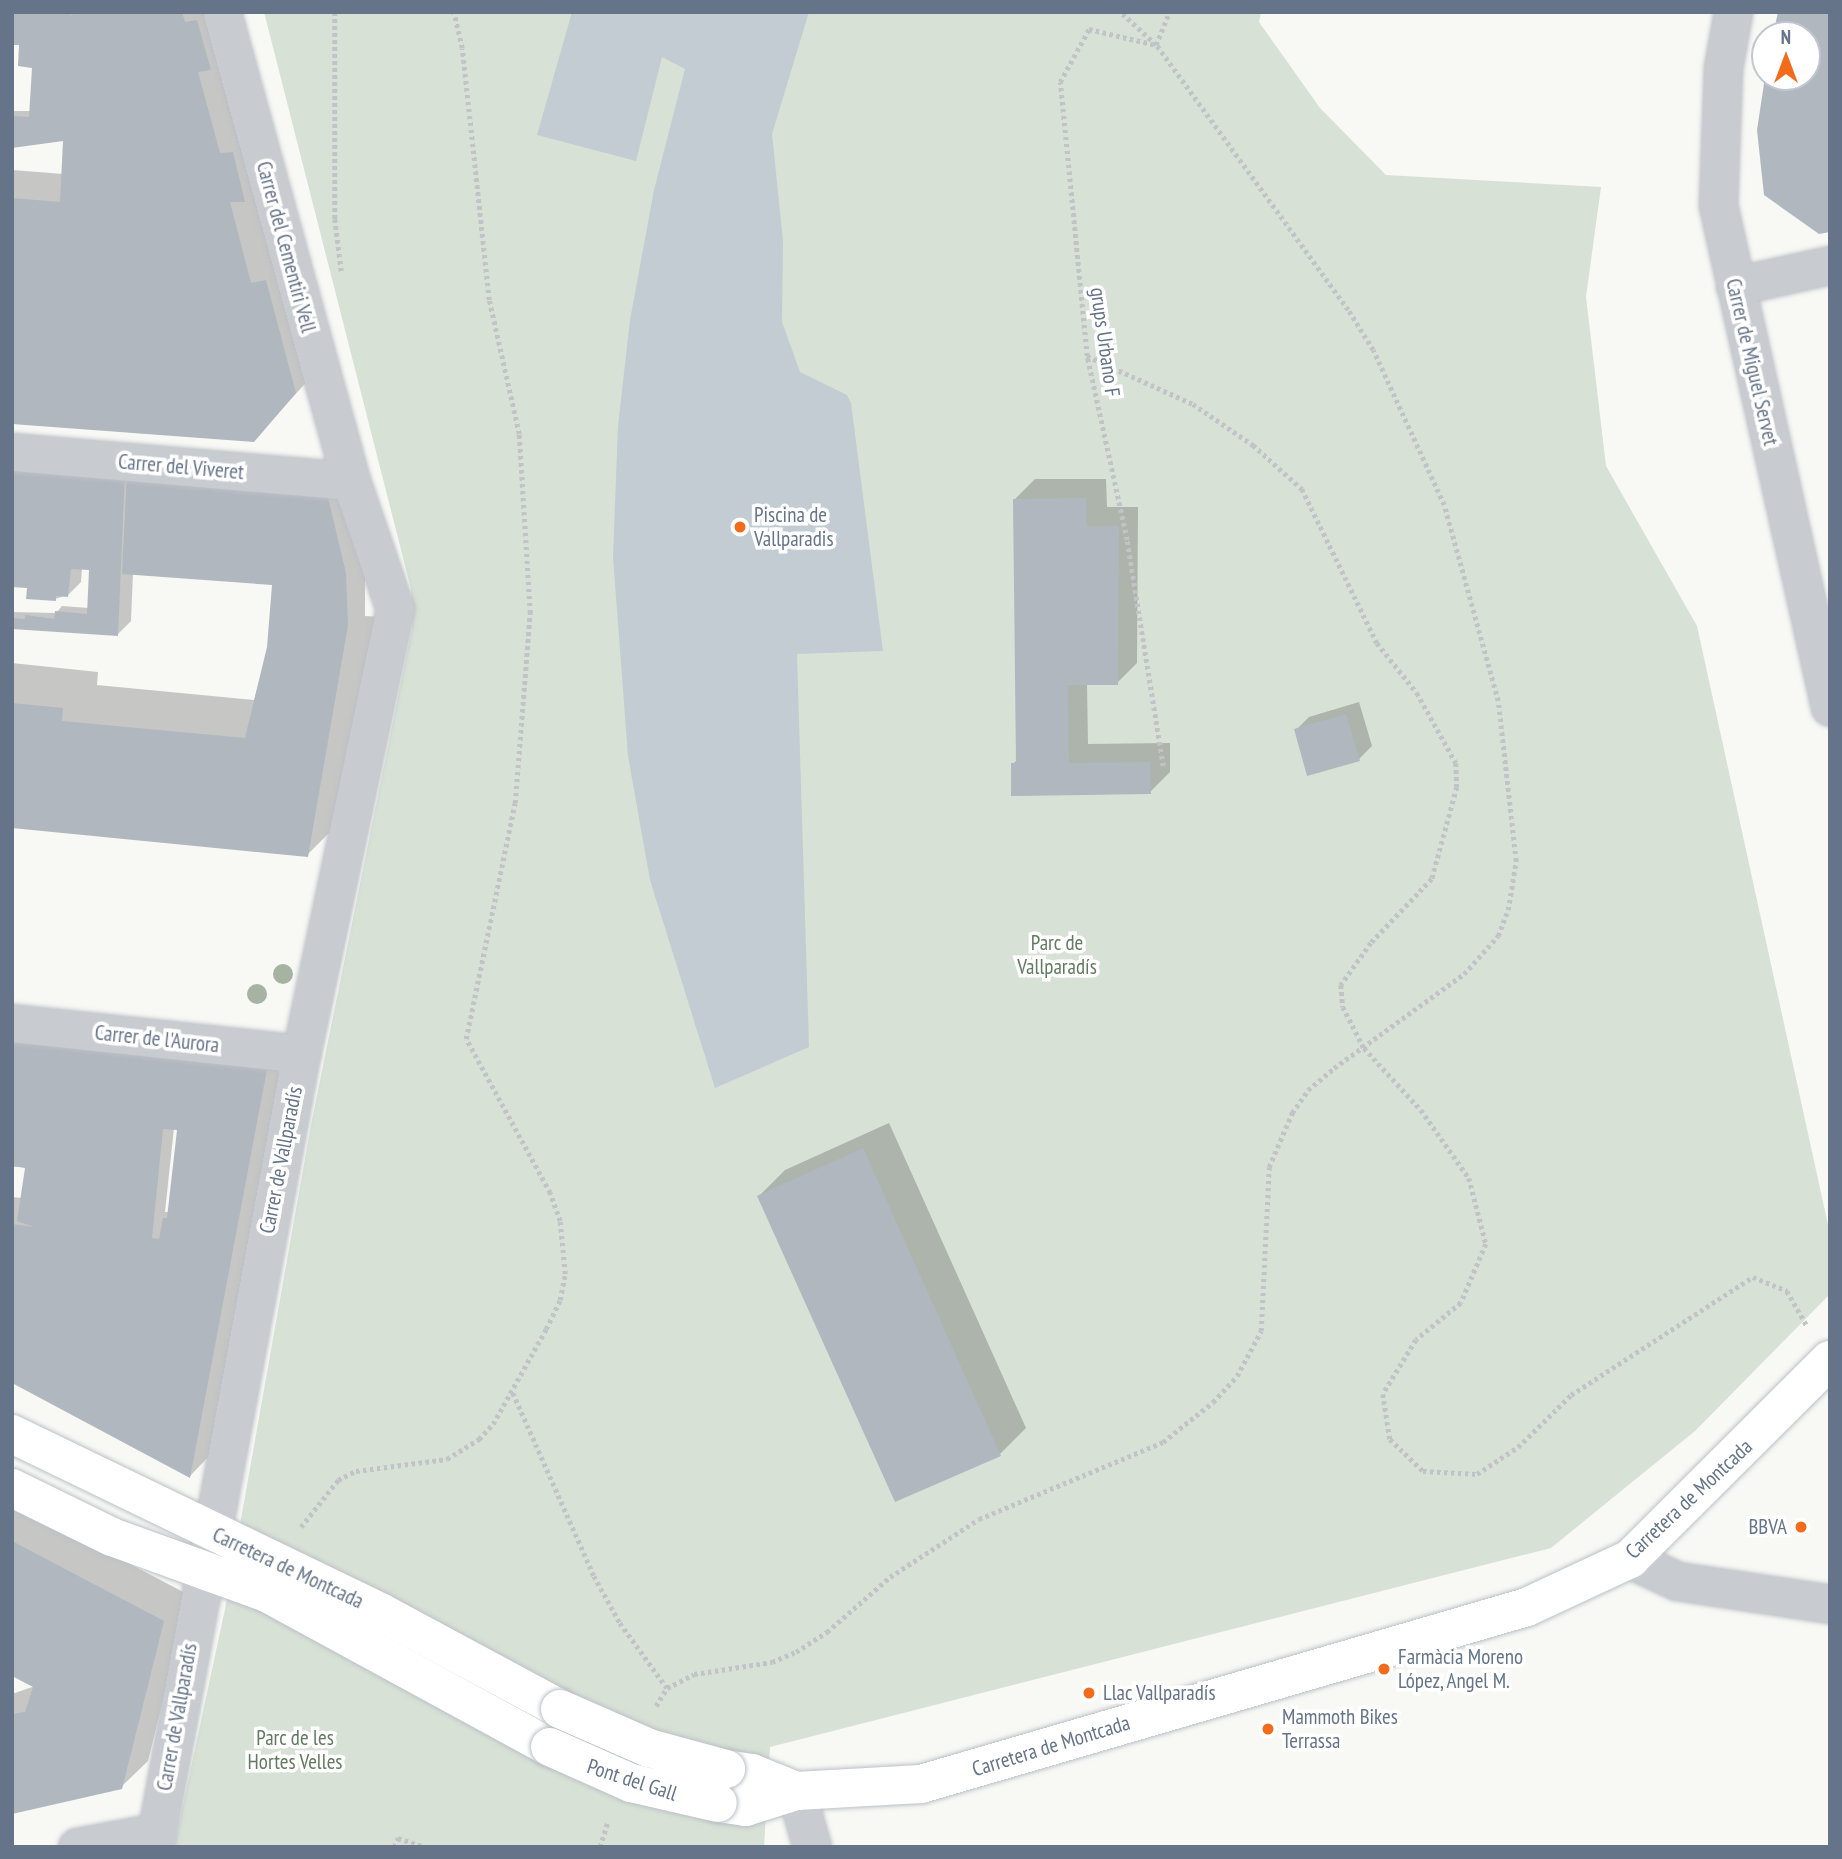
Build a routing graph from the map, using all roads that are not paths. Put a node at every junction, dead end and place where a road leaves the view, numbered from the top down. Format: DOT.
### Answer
graph roads {
  1 [pos="222,12"];
  2 [pos="1733,12"];
  3 [pos="1830,265"];
  4 [pos="1735,286"];
  5 [pos="12,452"];
  6 [pos="351,481"];
  7 [pos="1830,707"];
  8 [pos="12,1023"];
  9 [pos="301,1054"];
  10 [pos="1829,1361"];
  11 [pos="12,1434"];
  12 [pos="12,1488"];
  13 [pos="211,1531"];
  14 [pos="1630,1559"];
  15 [pos="203,1570"];
  16 [pos="1830,1604"];
  17 [pos="560,1709"];
  18 [pos="550,1747"];
  19 [pos="722,1786"];
  20 [pos="796,1791"];
  21 [pos="155,1840"];
  22 [pos="77,1847"];
  23 [pos="812,1847"];
  1 -- 6 [label="street, Carrer del Cementiri Vell"];
  2 -- 4 [label="street, Carrer de Miguel Servet"];
  3 -- 4 [label="street"];
  4 -- 7 [label="street, Carrer de Miguel Servet"];
  5 -- 6 [label="street, Carrer del Viveret"];
  6 -- 9 [label="street, Carrer de Vallparadís"];
  8 -- 9 [label="street, Carrer de l'Aurora"];
  9 -- 13 [label="street, Carrer de Vallparadís"];
  10 -- 14 [label="street, Carretera de Montcada"];
  11 -- 13 [label="street, Carretera de Montcada"];
  12 -- 15 [label="street, Carretera de Montcada"];
  13 -- 15 [label="street, Carrer de Vallparadís"];
  13 -- 17 [label="street, Carretera de Montcada"];
  14 -- 16 [label="street"];
  14 -- 20 [label="street, Carretera de Montcada"];
  15 -- 18 [label="street, Carretera de Montcada"];
  15 -- 21 [label="street, Carrer de Vallparadís"];
  17 -- 19 [label="street, Pont del Gall, bridge"];
  18 -- 19 [label="street, Pont del Gall, bridge"];
  19 -- 20 [label="street, Carretera de Montcada"];
  20 -- 23 [label="street"];
  21 -- 22 [label="street"];
}
